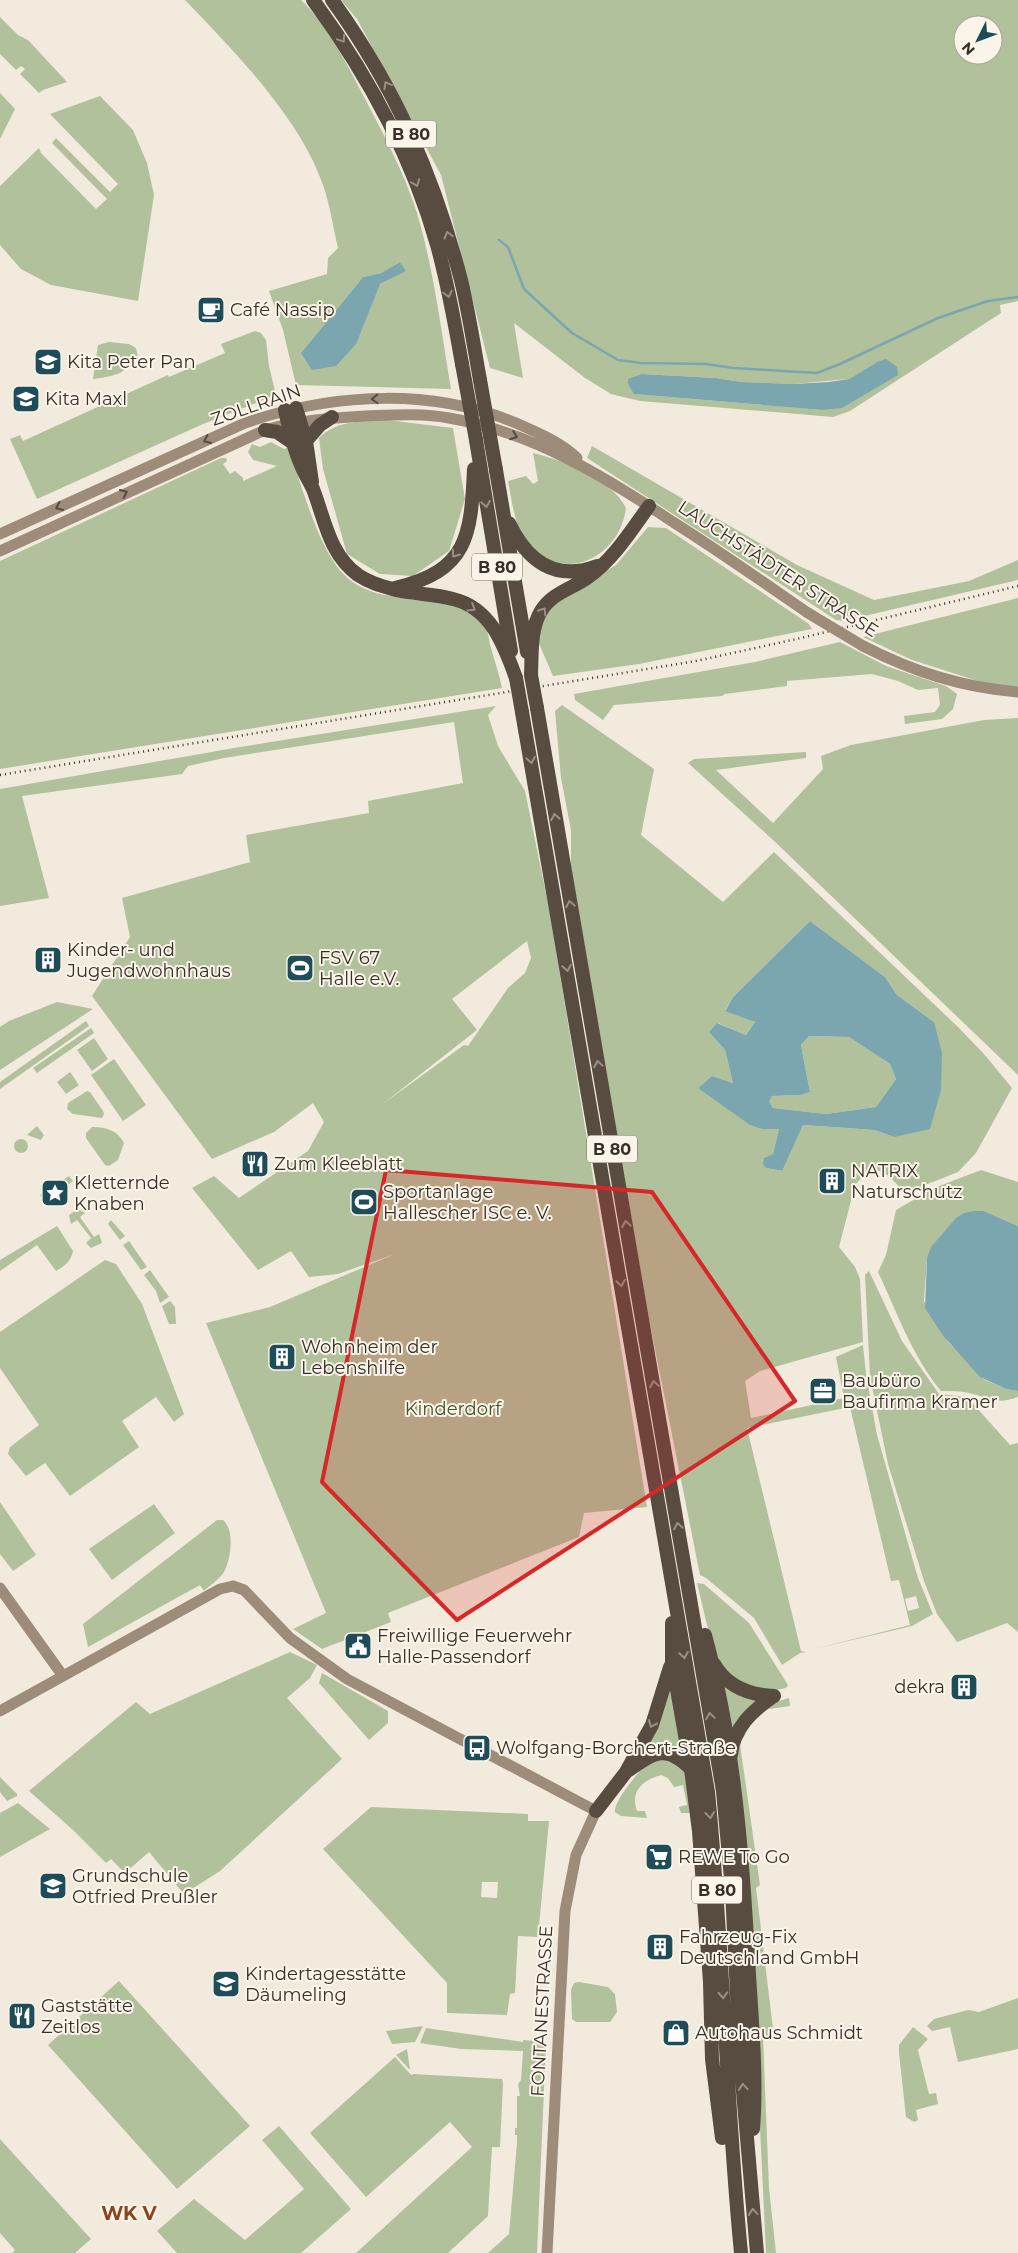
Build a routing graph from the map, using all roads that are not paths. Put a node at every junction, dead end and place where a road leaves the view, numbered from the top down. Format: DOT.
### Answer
graph roads {
  1 [pos="313,0"];
  2 [pos="332,0"];
  3 [pos="292,415"];
  4 [pos="332,417"];
  5 [pos="265,430"];
  6 [pos="537,438"];
  7 [pos="299,442"];
  8 [pos="477,456"];
  9 [pos="649,506"];
  10 [pos="503,508"];
  11 [pos="0,534"];
  12 [pos="0,551"];
  13 [pos="603,564"];
  14 [pos="392,588"];
  15 [pos="531,675"];
  16 [pos="516,678"];
  17 [pos="1018,692"];
  18 [pos="670,1570"];
  19 [pos="0,1588"];
  20 [pos="690,1589"];
  21 [pos="711,1658"];
  22 [pos="672,1661"];
  23 [pos="63,1676"];
  24 [pos="0,1711"];
  25 [pos="730,1762"];
  26 [pos="691,1769"];
  27 [pos="626,1772"];
  28 [pos="596,1811"];
  29 [pos="750,2170"];
  30 [pos="735,2193"];
  31 [pos="547,2253"];
  32 [pos="741,2253"];
  33 [pos="757,2253"];
  1 -- 8 [label="highway, B 80, one-way, bridge"];
  10 -- 2 [label="highway, B 80, one-way, bridge"];
  3 -- 4 [label="main road, ZOLLRAIN"];
  3 -- 5 [label="main road, ZOLLRAIN"];
  6 -- 3 [label="main road, ZOLLRAIN, one-way"];
  3 -- 7 [label="highway"];
  3 -- 11 [label="main road, ZOLLRAIN, one-way"];
  4 -- 6 [label="main road, ZOLLRAIN, one-way"];
  4 -- 7 [label="highway"];
  5 -- 7 [label="highway"];
  12 -- 5 [label="main road, ZOLLRAIN, one-way"];
  6 -- 9 [label="main road, LAUCHSTÄDTER STRASSE"];
  7 -- 14 [label="highway"];
  8 -- 14 [label="highway, one-way"];
  8 -- 16 [label="highway, B 80, one-way"];
  9 -- 13 [label="highway"];
  9 -- 17 [label="main road, LAUCHSTÄDTER STRASSE, bridge"];
  10 -- 13 [label="highway"];
  10 -- 15 [label="highway, B 80"];
  15 -- 13 [label="highway, one-way"];
  14 -- 16 [label="highway, one-way"];
  20 -- 15 [label="highway, B 80, one-way, bridge"];
  16 -- 18 [label="highway, B 80, one-way, bridge"];
  18 -- 22 [label="highway"];
  18 -- 30 [label="highway, B 80, one-way"];
  19 -- 23 [label="main road"];
  20 -- 21 [label="highway"];
  29 -- 20 [label="highway, B 80, one-way"];
  21 -- 25 [label="highway"];
  21 -- 25 [label="highway"];
  22 -- 26 [label="highway"];
  22 -- 27 [label="highway, one-way"];
  23 -- 24 [label="main road"];
  23 -- 28 [label="main road"];
  25 -- 29 [label="highway"];
  26 -- 27 [label="highway"];
  26 -- 30 [label="highway"];
  27 -- 28 [label="highway"];
  28 -- 31 [label="main road, FONTANESTRASSE"];
  33 -- 29 [label="highway, B 80, one-way"];
  30 -- 32 [label="highway, B 80"];
}
